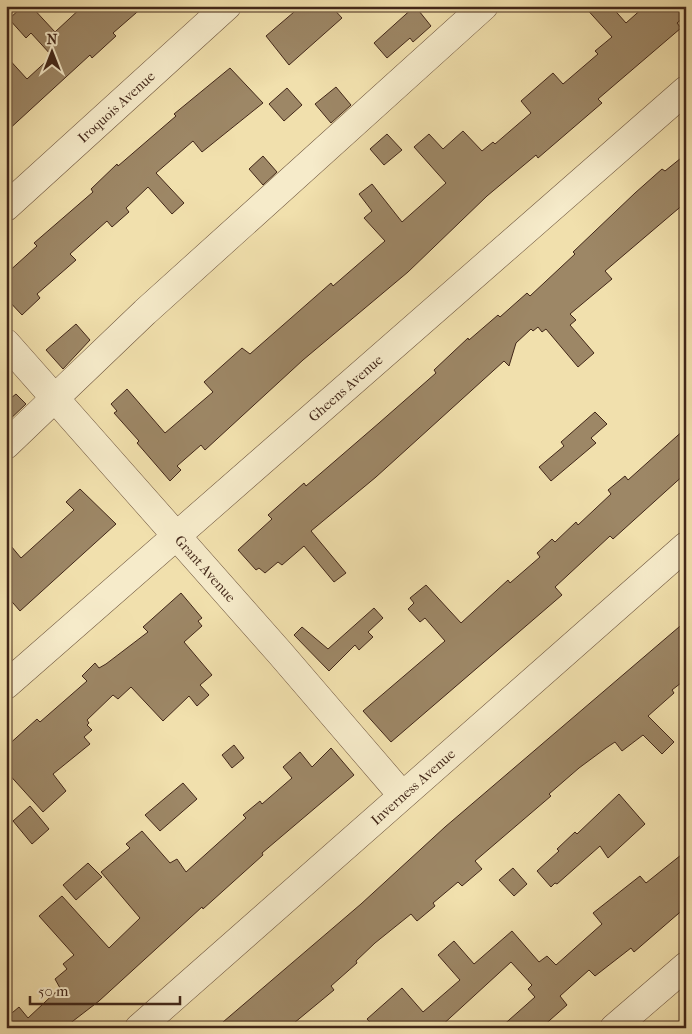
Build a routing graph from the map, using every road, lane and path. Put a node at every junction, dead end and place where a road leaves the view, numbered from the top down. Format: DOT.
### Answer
graph roads {
  1 [pos="227,6"];
  2 [pos="484,6"];
  3 [pos="686,90"];
  4 [pos="6,207"];
  5 [pos="6,342"];
  6 [pos="55,398"];
  7 [pos="6,445"];
  8 [pos="177,536"];
  9 [pos="686,546"];
  10 [pos="6,685"];
  11 [pos="402,796"];
  12 [pos="686,966"];
  13 [pos="139,1028"];
  14 [pos="614,1028"];
  1 -- 4 [label="street, Iroquois Avenue"];
  2 -- 6 [label="street"];
  3 -- 8 [label="street, Gheens Avenue"];
  5 -- 6 [label="street, Grant Avenue"];
  6 -- 7 [label="street"];
  6 -- 8 [label="street, Grant Avenue"];
  8 -- 10 [label="street, Gheens Avenue"];
  8 -- 11 [label="street, Grant Avenue"];
  9 -- 11 [label="street, Inverness Avenue"];
  11 -- 13 [label="street, Inverness Avenue"];
  12 -- 14 [label="street"];
}
